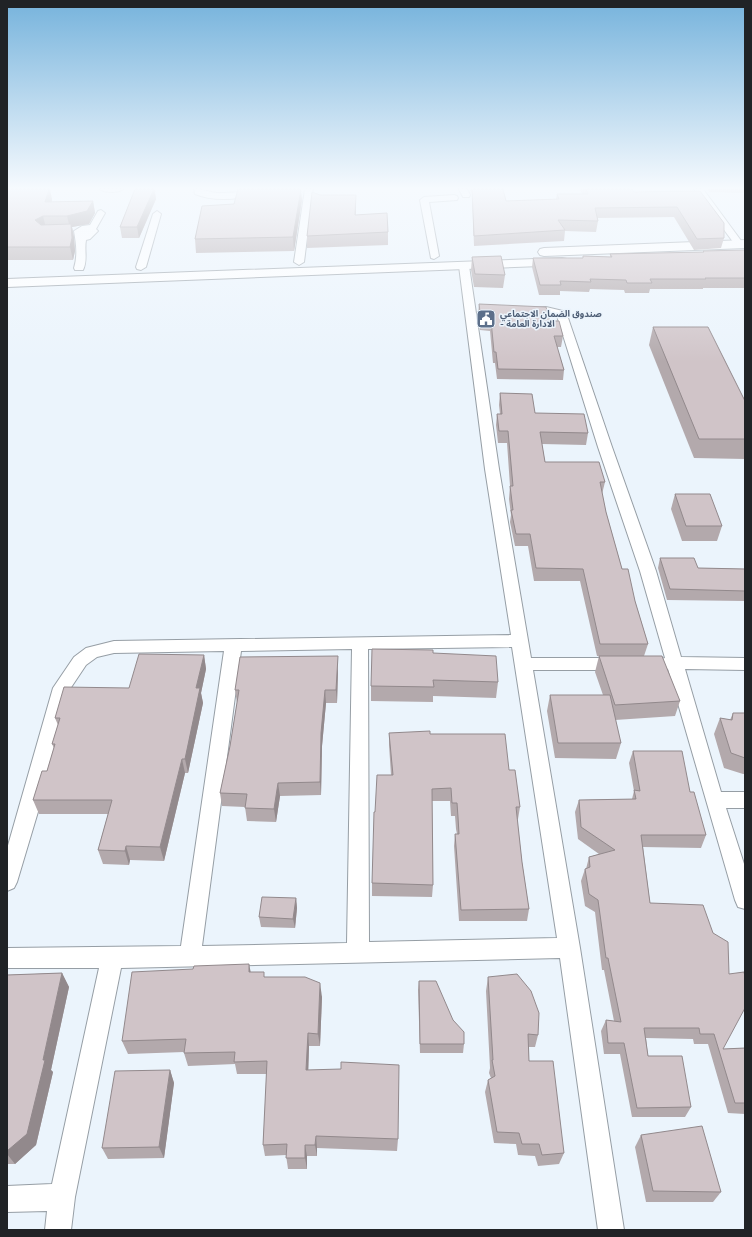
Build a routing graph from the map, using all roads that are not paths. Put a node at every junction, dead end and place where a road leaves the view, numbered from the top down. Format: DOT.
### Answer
graph roads {
  1 [pos="80,247"];
  2 [pos="147,247"];
  3 [pos="301,247"];
  4 [pos="432,247"];
  5 [pos="743,247"];
  6 [pos="434,256"];
  7 [pos="299,262"];
  8 [pos="464,266"];
  9 [pos="141,267"];
  10 [pos="79,268"];
  11 [pos="7,271"];
  12 [pos="7,283"];
  13 [pos="513,310"];
  14 [pos="519,641"];
  15 [pos="360,643"];
  16 [pos="233,645"];
  17 [pos="653,663"];
  18 [pos="676,663"];
  19 [pos="523,664"];
  20 [pos="631,664"];
  21 [pos="745,664"];
  22 [pos="714,800"];
  23 [pos="745,800"];
  24 [pos="7,882"];
  25 [pos="745,900"];
  26 [pos="569,948"];
  27 [pos="358,953"];
  28 [pos="190,956"];
  29 [pos="7,958"];
  30 [pos="112,958"];
  31 [pos="62,1197"];
  32 [pos="7,1199"];
  33 [pos="58,1230"];
  34 [pos="611,1230"];
  1 -- 10 [label="street"];
  2 -- 9 [label="street"];
  3 -- 7 [label="street"];
  4 -- 6 [label="street"];
  5 -- 6 [label="main road"];
  5 -- 8 [label="main road"];
  6 -- 7 [label="main road"];
  7 -- 9 [label="main road"];
  8 -- 12 [label="main road"];
  8 -- 14 [label="street"];
  9 -- 10 [label="main road"];
  10 -- 11 [label="main road"];
  13 -- 18 [label="street"];
  14 -- 15 [label="street"];
  14 -- 19 [label="street"];
  15 -- 16 [label="street"];
  15 -- 27 [label="street"];
  16 -- 24 [label="street"];
  16 -- 28 [label="street"];
  17 -- 18 [label="street"];
  18 -- 21 [label="street"];
  18 -- 22 [label="street"];
  19 -- 20 [label="street"];
  19 -- 26 [label="street"];
  22 -- 23 [label="street"];
  22 -- 25 [label="street"];
  26 -- 27 [label="street"];
  26 -- 34 [label="street"];
  27 -- 28 [label="street"];
  28 -- 30 [label="street"];
  29 -- 30 [label="street"];
  30 -- 31 [label="street"];
  31 -- 32 [label="street"];
  31 -- 33 [label="street"];
}
